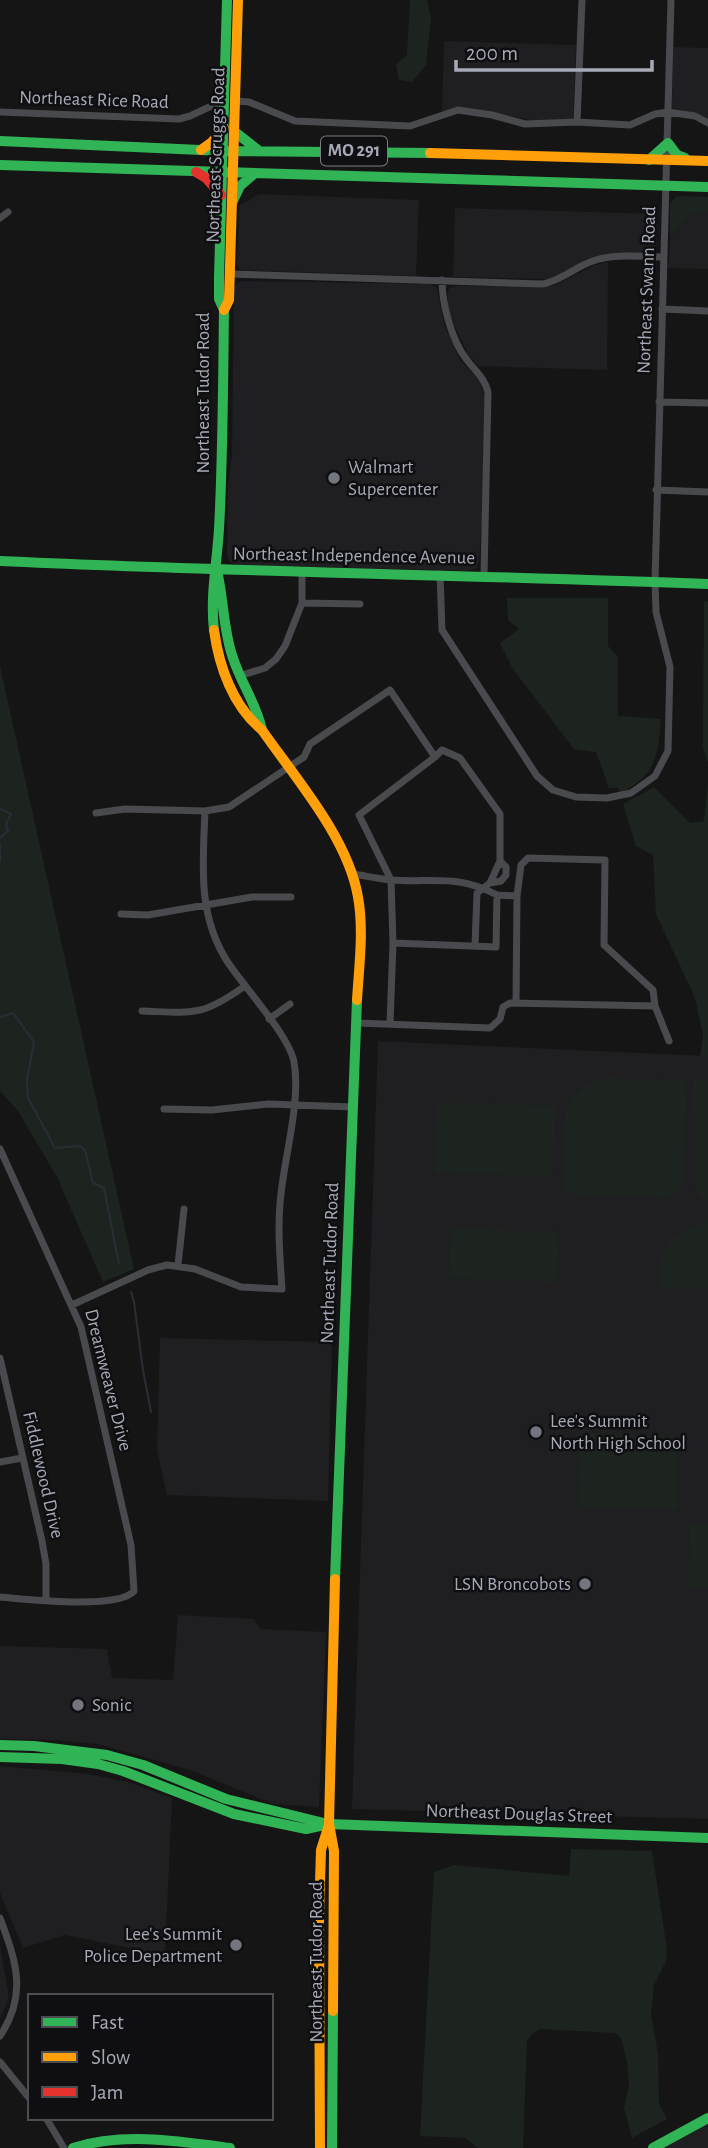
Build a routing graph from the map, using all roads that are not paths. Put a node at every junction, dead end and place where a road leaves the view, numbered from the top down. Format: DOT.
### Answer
graph roads {
  1 [pos="227,0"];
  2 [pos="238,0"];
  3 [pos="582,0"];
  4 [pos="671,0"];
  5 [pos="231,41"];
  6 [pos="224,100"];
  7 [pos="236,101"];
  8 [pos="0,112"];
  9 [pos="668,112"];
  10 [pos="577,122"];
  11 [pos="708,123"];
  12 [pos="224,128"];
  13 [pos="235,132"];
  14 [pos="0,141"];
  15 [pos="668,143"];
  16 [pos="201,150"];
  17 [pos="258,150"];
  18 [pos="223,151"];
  19 [pos="234,151"];
  20 [pos="649,160"];
  21 [pos="667,160"];
  22 [pos="691,161"];
  23 [pos="708,161"];
  24 [pos="0,165"];
  25 [pos="196,172"];
  26 [pos="221,172"];
  27 [pos="233,173"];
  28 [pos="256,173"];
  29 [pos="667,186"];
  30 [pos="708,187"];
  31 [pos="221,195"];
  32 [pos="233,201"];
  33 [pos="8,212"];
  34 [pos="0,218"];
  35 [pos="219,256"];
  36 [pos="664,257"];
  37 [pos="230,274"];
  38 [pos="219,277"];
  39 [pos="442,280"];
  40 [pos="230,288"];
  41 [pos="662,309"];
  42 [pos="224,310"];
  43 [pos="708,311"];
  44 [pos="659,402"];
  45 [pos="708,403"];
  46 [pos="656,491"];
  47 [pos="708,492"];
  48 [pos="0,561"];
  49 [pos="217,571"];
  50 [pos="302,572"];
  51 [pos="440,574"];
  52 [pos="484,576"];
  53 [pos="654,581"];
  54 [pos="708,584"];
  55 [pos="302,603"];
  56 [pos="360,604"];
  57 [pos="239,677"];
  58 [pos="262,730"];
  59 [pos="435,757"];
  60 [pos="288,768"];
  61 [pos="205,811"];
  62 [pos="96,813"];
  63 [pos="353,874"];
  64 [pos="391,880"];
  65 [pos="487,885"];
  66 [pos="497,895"];
  67 [pos="517,896"];
  68 [pos="291,897"];
  69 [pos="205,905"];
  70 [pos="121,914"];
  71 [pos="393,943"];
  72 [pos="475,946"];
  73 [pos="245,986"];
  74 [pos="516,1003"];
  75 [pos="290,1004"];
  76 [pos="655,1006"];
  77 [pos="142,1011"];
  78 [pos="269,1019"];
  79 [pos="357,1023"];
  80 [pos="390,1024"];
  81 [pos="669,1041"];
  82 [pos="293,1105"];
  83 [pos="353,1107"];
  84 [pos="164,1109"];
  85 [pos="0,1149"];
  86 [pos="184,1209"];
  87 [pos="178,1265"];
  88 [pos="72,1305"];
  89 [pos="0,1361"];
  90 [pos="22,1458"];
  91 [pos="0,1462"];
  92 [pos="0,1597"];
  93 [pos="46,1600"];
  94 [pos="0,1745"];
  95 [pos="0,1757"];
  96 [pos="329,1824"];
  97 [pos="708,1838"];
  98 [pos="319,1916"];
  99 [pos="0,1918"];
  100 [pos="334,1934"];
  101 [pos="0,2036"];
  102 [pos="0,2063"];
  103 [pos="28,2097"];
  104 [pos="708,2118"];
  105 [pos="47,2120"];
  106 [pos="64,2148"];
  107 [pos="73,2148"];
  108 [pos="230,2148"];
  109 [pos="320,2148"];
  110 [pos="332,2148"];
  111 [pos="653,2148"];
  1 -- 5 [label="street, Northeast Scruggs Road"];
  2 -- 5 [label="street, Northeast Scruggs Road"];
  3 -- 10 [label="street"];
  4 -- 9 [label="street, Northeast Swann Road"];
  5 -- 6 [label="street, Northeast Scruggs Road"];
  5 -- 7 [label="street, Northeast Scruggs Road"];
  6 -- 8 [label="street, Northeast Rice Road"];
  6 -- 12 [label="street, Northeast Scruggs Road"];
  7 -- 10 [label="street"];
  7 -- 13 [label="street, Northeast Scruggs Road"];
  9 -- 10 [label="street"];
  9 -- 11 [label="street"];
  9 -- 15 [label="street, Northeast Swann Road"];
  12 -- 16 [label="street"];
  12 -- 18 [label="street, Northeast Scruggs Road"];
  13 -- 17 [label="street"];
  13 -- 19 [label="street, Northeast Scruggs Road"];
  14 -- 16 [label="street, MO 291"];
  15 -- 20 [label="street"];
  15 -- 21 [label="street, Northeast Swann Road"];
  15 -- 22 [label="street"];
  16 -- 18 [label="street, MO 291"];
  17 -- 19 [label="street, MO 291"];
  17 -- 20 [label="street, MO 291"];
  18 -- 19 [label="street, MO 291"];
  18 -- 26 [label="street, Northeast Scruggs Road"];
  19 -- 27 [label="street, Northeast Scruggs Road"];
  20 -- 21 [label="street, MO 291"];
  21 -- 22 [label="street, MO 291"];
  21 -- 29 [label="street, Northeast Swann Road"];
  22 -- 23 [label="street, MO 291"];
  24 -- 25 [label="street, MO 291"];
  25 -- 26 [label="street, MO 291"];
  25 -- 31 [label="street"];
  26 -- 27 [label="street, MO 291"];
  26 -- 31 [label="street, Northeast Tudor Road"];
  27 -- 28 [label="street, MO 291"];
  27 -- 32 [label="street, Northeast Scruggs Road"];
  28 -- 29 [label="street, MO 291"];
  28 -- 32 [label="street"];
  29 -- 30 [label="street, MO 291"];
  29 -- 36 [label="street, Northeast Swann Road"];
  31 -- 35 [label="street, Northeast Tudor Road"];
  32 -- 37 [label="street, Northeast Scruggs Road"];
  33 -- 34 [label="street"];
  35 -- 37 [label="street"];
  35 -- 38 [label="street, Northeast Tudor Road"];
  36 -- 39 [label="street"];
  36 -- 41 [label="street, Northeast Swann Road"];
  37 -- 39 [label="street"];
  37 -- 40 [label="street, Northeast Scruggs Road"];
  38 -- 40 [label="street"];
  38 -- 42 [label="street, Northeast Tudor Road"];
  39 -- 52 [label="street"];
  40 -- 42 [label="street, Northeast Scruggs Road"];
  41 -- 43 [label="street"];
  41 -- 44 [label="street, Northeast Swann Road"];
  42 -- 49 [label="street, Northeast Tudor Road"];
  44 -- 45 [label="street"];
  44 -- 46 [label="street, Northeast Swann Road"];
  46 -- 47 [label="street"];
  46 -- 53 [label="street, Northeast Swann Road"];
  48 -- 49 [label="street, Northeast Independence Avenue"];
  49 -- 50 [label="street, Northeast Independence Avenue"];
  49 -- 57 [label="street, Northeast Tudor Road"];
  49 -- 58 [label="street, Northeast Tudor Road"];
  50 -- 51 [label="street, Northeast Independence Avenue"];
  50 -- 55 [label="street"];
  51 -- 52 [label="street, Northeast Independence Avenue"];
  51 -- 53 [label="street, Northeast Swann Road"];
  52 -- 53 [label="street, Northeast Independence Avenue"];
  53 -- 54 [label="street, Northeast Independence Avenue"];
  55 -- 56 [label="street"];
  55 -- 57 [label="street"];
  57 -- 58 [label="street, Northeast Tudor Road"];
  58 -- 60 [label="street, Northeast Tudor Road"];
  59 -- 60 [label="street"];
  59 -- 64 [label="street"];
  59 -- 65 [label="street"];
  60 -- 61 [label="street"];
  60 -- 63 [label="street, Northeast Tudor Road"];
  61 -- 62 [label="street"];
  61 -- 69 [label="street"];
  63 -- 64 [label="street"];
  63 -- 79 [label="street, Northeast Tudor Road"];
  64 -- 65 [label="street"];
  64 -- 71 [label="street"];
  65 -- 66 [label="street"];
  65 -- 72 [label="street"];
  66 -- 67 [label="street"];
  66 -- 72 [label="street"];
  67 -- 74 [label="street"];
  67 -- 76 [label="street"];
  68 -- 69 [label="street"];
  69 -- 70 [label="street"];
  69 -- 73 [label="street"];
  71 -- 72 [label="street"];
  71 -- 80 [label="street"];
  73 -- 77 [label="street"];
  73 -- 78 [label="street"];
  74 -- 76 [label="street"];
  74 -- 80 [label="street"];
  75 -- 78 [label="street"];
  76 -- 81 [label="street"];
  78 -- 82 [label="street"];
  79 -- 80 [label="street"];
  79 -- 83 [label="street, Northeast Tudor Road"];
  82 -- 83 [label="street"];
  82 -- 84 [label="street"];
  82 -- 87 [label="street"];
  83 -- 96 [label="street, Northeast Tudor Road"];
  85 -- 88 [label="street, Dreamweaver Drive"];
  86 -- 87 [label="street"];
  87 -- 88 [label="street"];
  88 -- 93 [label="street, Dreamweaver Drive"];
  89 -- 90 [label="street, Fiddlewood Drive"];
  90 -- 91 [label="street"];
  90 -- 93 [label="street, Fiddlewood Drive"];
  92 -- 93 [label="street"];
  94 -- 96 [label="street, Northeast Douglas Street"];
  95 -- 96 [label="street, Northeast Douglas Street"];
  96 -- 97 [label="street, Northeast Douglas Street"];
  96 -- 98 [label="street, Northeast Tudor Road"];
  96 -- 100 [label="street, Northeast Tudor Road"];
  98 -- 100 [label="street"];
  98 -- 109 [label="street, Northeast Tudor Road"];
  99 -- 101 [label="street"];
  100 -- 110 [label="street, Northeast Tudor Road"];
  102 -- 103 [label="street"];
  104 -- 111 [label="street"];
  105 -- 106 [label="street"];
  107 -- 108 [label="street"];
}
